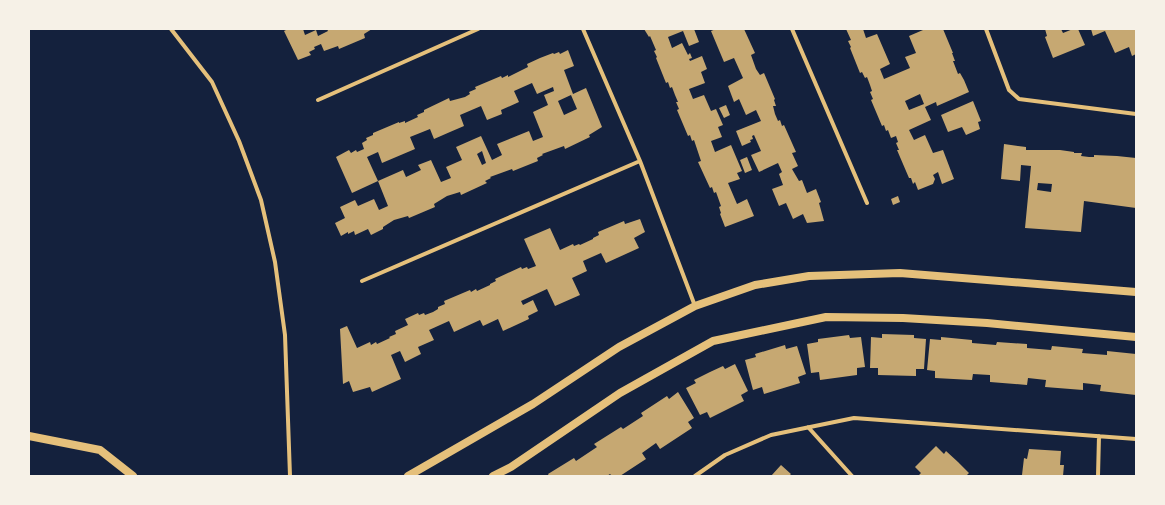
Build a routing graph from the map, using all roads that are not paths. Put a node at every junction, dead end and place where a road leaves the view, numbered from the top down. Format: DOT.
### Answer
graph roads {
  1 [pos="171,29"];
  2 [pos="478,29"];
  3 [pos="583,29"];
  4 [pos="792,29"];
  5 [pos="986,29"];
  6 [pos="318,100"];
  7 [pos="1136,114"];
  8 [pos="640,160"];
  9 [pos="867,203"];
  10 [pos="362,281"];
  11 [pos="1136,292"];
  12 [pos="695,306"];
  13 [pos="1136,337"];
  14 [pos="808,427"];
  15 [pos="29,436"];
  16 [pos="1099,436"];
  17 [pos="1136,439"];
  18 [pos="133,476"];
  19 [pos="290,476"];
  20 [pos="408,476"];
  21 [pos="493,476"];
  22 [pos="695,476"];
  23 [pos="852,476"];
  24 [pos="1098,476"];
  1 -- 19 [label="street"];
  2 -- 6 [label="street"];
  3 -- 8 [label="street"];
  4 -- 9 [label="street"];
  5 -- 7 [label="street"];
  8 -- 10 [label="street"];
  8 -- 12 [label="street"];
  11 -- 12 [label="main road"];
  12 -- 20 [label="main road"];
  13 -- 21 [label="main road"];
  14 -- 16 [label="street"];
  14 -- 22 [label="street"];
  14 -- 23 [label="street"];
  15 -- 18 [label="main road"];
  16 -- 17 [label="street"];
  16 -- 24 [label="street"];
}
